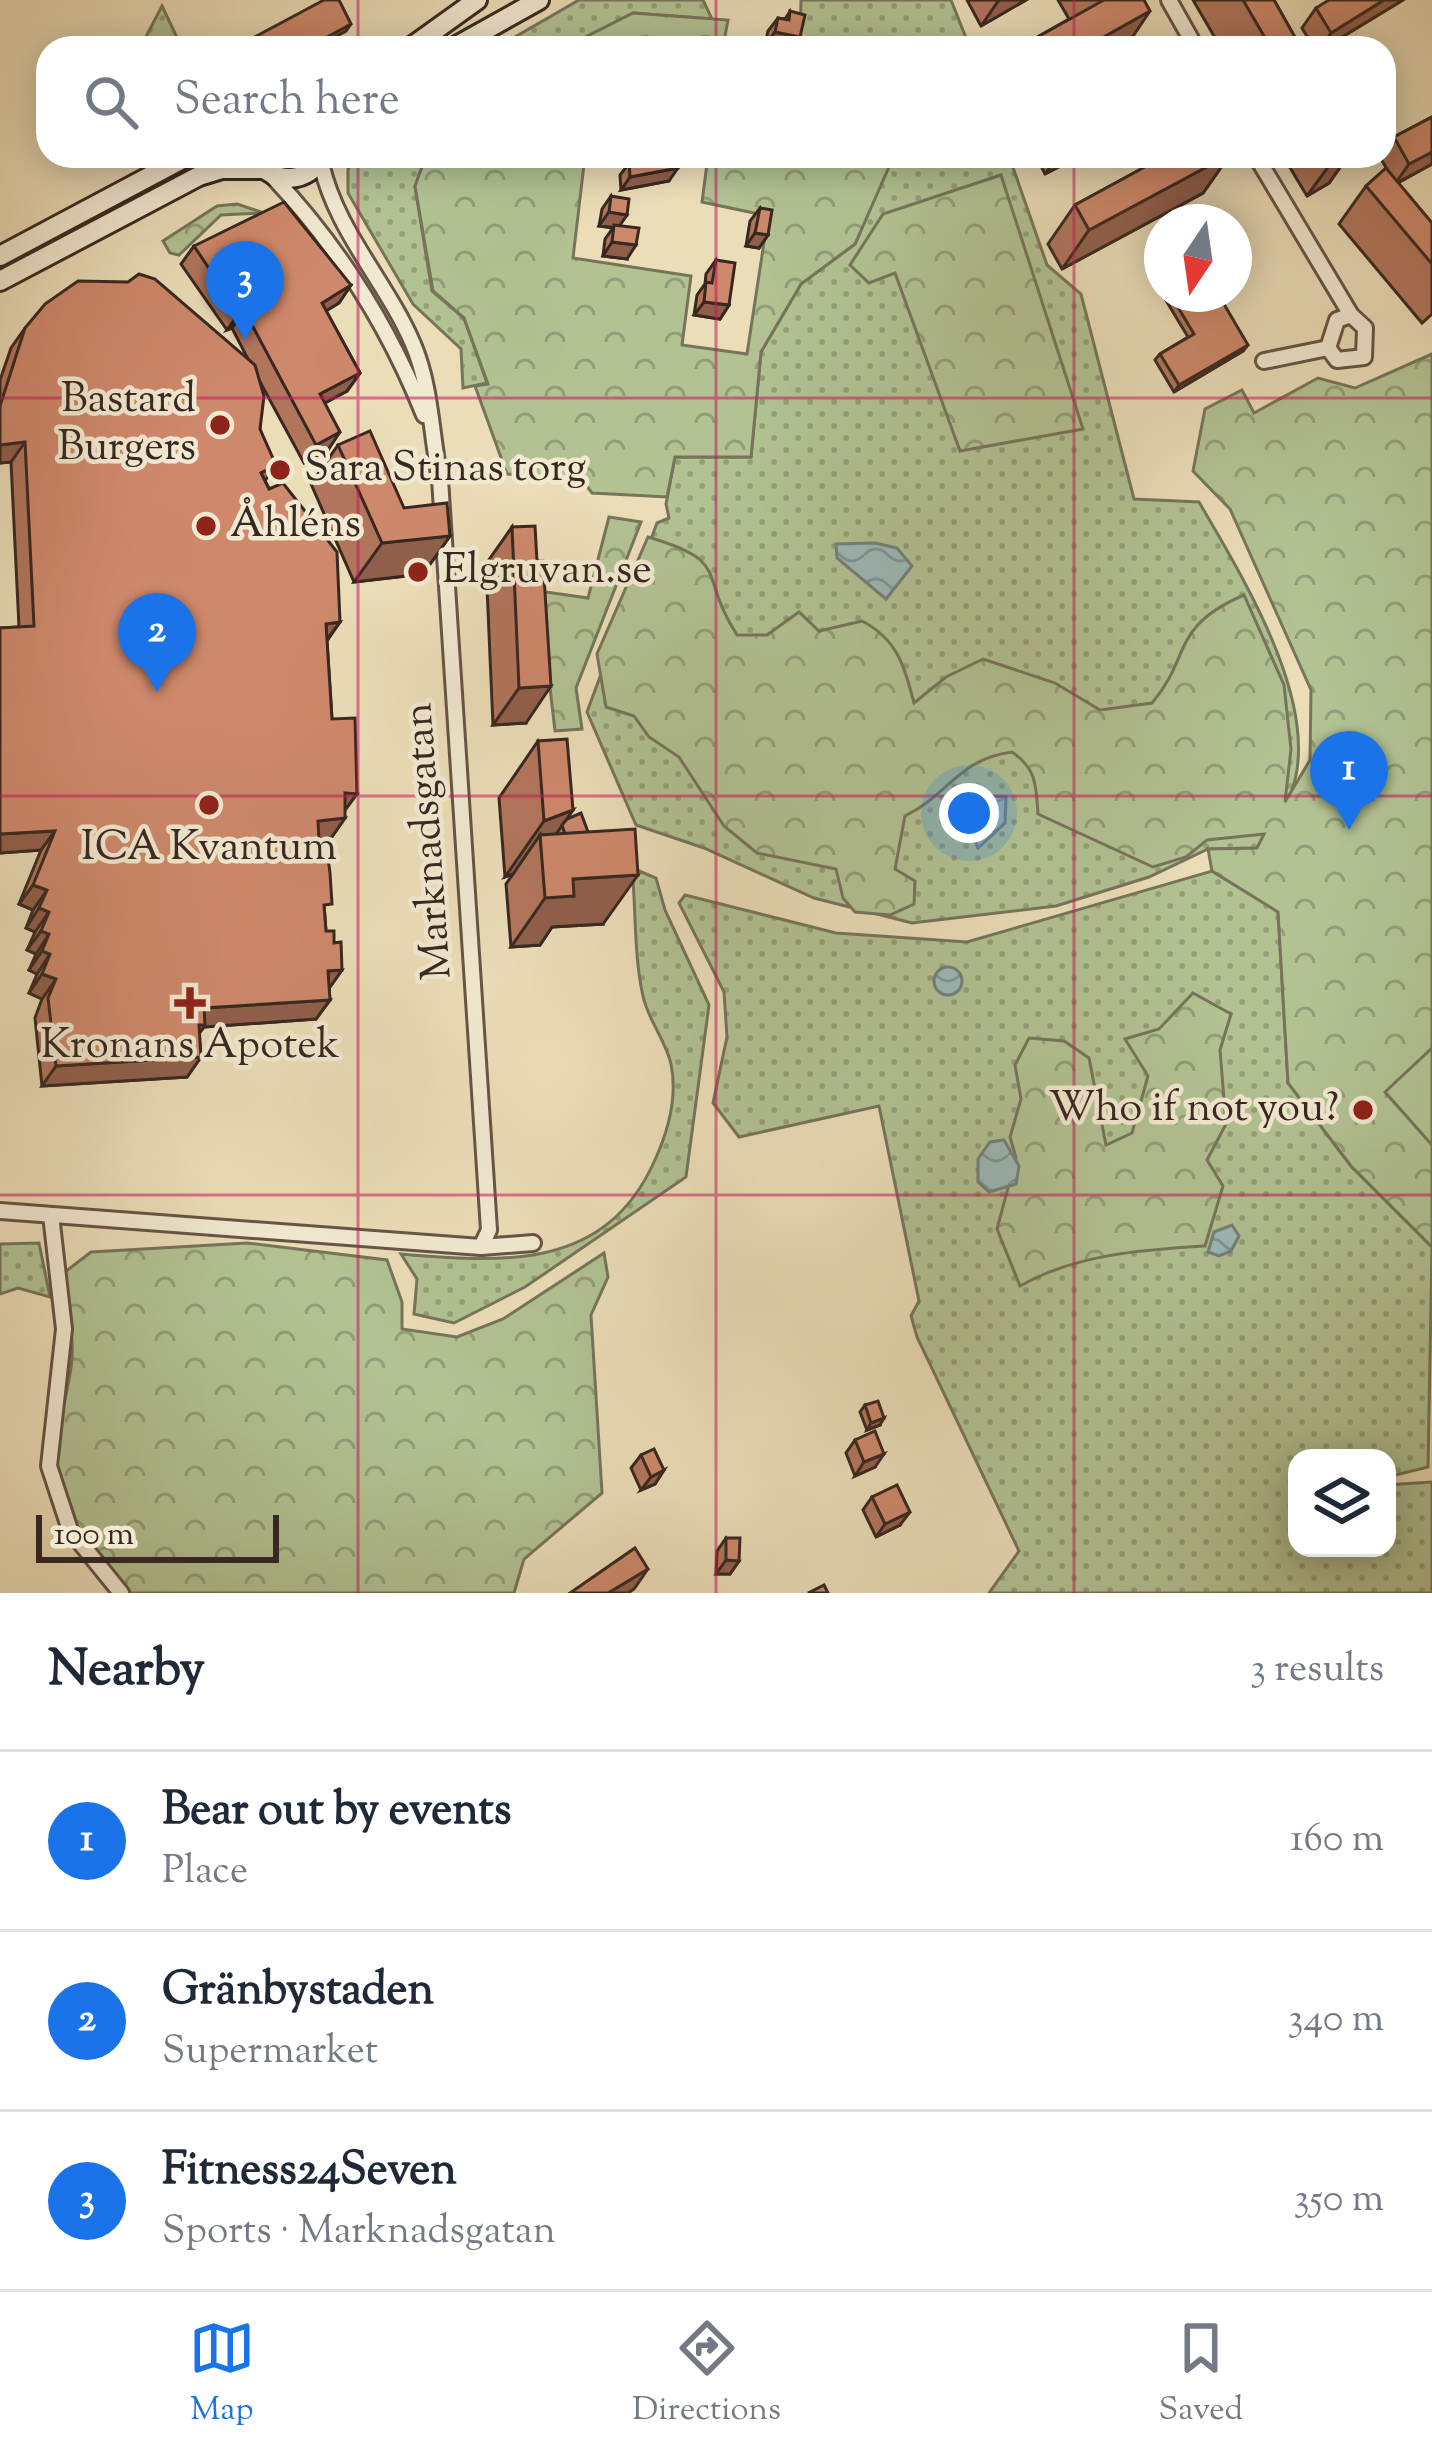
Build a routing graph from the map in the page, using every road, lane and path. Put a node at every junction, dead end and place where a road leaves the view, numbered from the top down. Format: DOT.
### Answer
graph roads {
  1 [pos="477,0"];
  2 [pos="539,0"];
  3 [pos="1169,0"];
  4 [pos="427,36"];
  5 [pos="475,36"];
  6 [pos="1189,36"];
  7 [pos="165,168"];
  8 [pos="255,168"];
  9 [pos="263,168"];
  10 [pos="267,168"];
  11 [pos="312,168"];
  12 [pos="326,168"];
  13 [pos="1263,168"];
  14 [pos="0,256"];
  15 [pos="0,281"];
  16 [pos="1351,315"];
  17 [pos="1328,348"];
  18 [pos="1264,361"];
  19 [pos="430,431"];
  20 [pos="0,1211"];
  21 [pos="51,1215"];
  22 [pos="533,1244"];
  23 [pos="482,1247"];
  24 [pos="121,1593"];
  1 -- 4 [label="main road"];
  2 -- 5 [label="main road"];
  3 -- 6 [label="street"];
  7 -- 14 [label="main road"];
  8 -- 15 [label="main road"];
  9 -- 19 [label="street, Marknadsgatan"];
  10 -- 11 [label="main road"];
  12 -- 19 [label="street, Marknadsgatan"];
  13 -- 16 [label="street"];
  16 -- 17 [label="street"];
  16 -- 17 [label="street"];
  17 -- 18 [label="street"];
  19 -- 23 [label="street, Marknadsgatan"];
  20 -- 21 [label="street"];
  21 -- 23 [label="street"];
  21 -- 24 [label="street"];
  22 -- 23 [label="street"];
}
